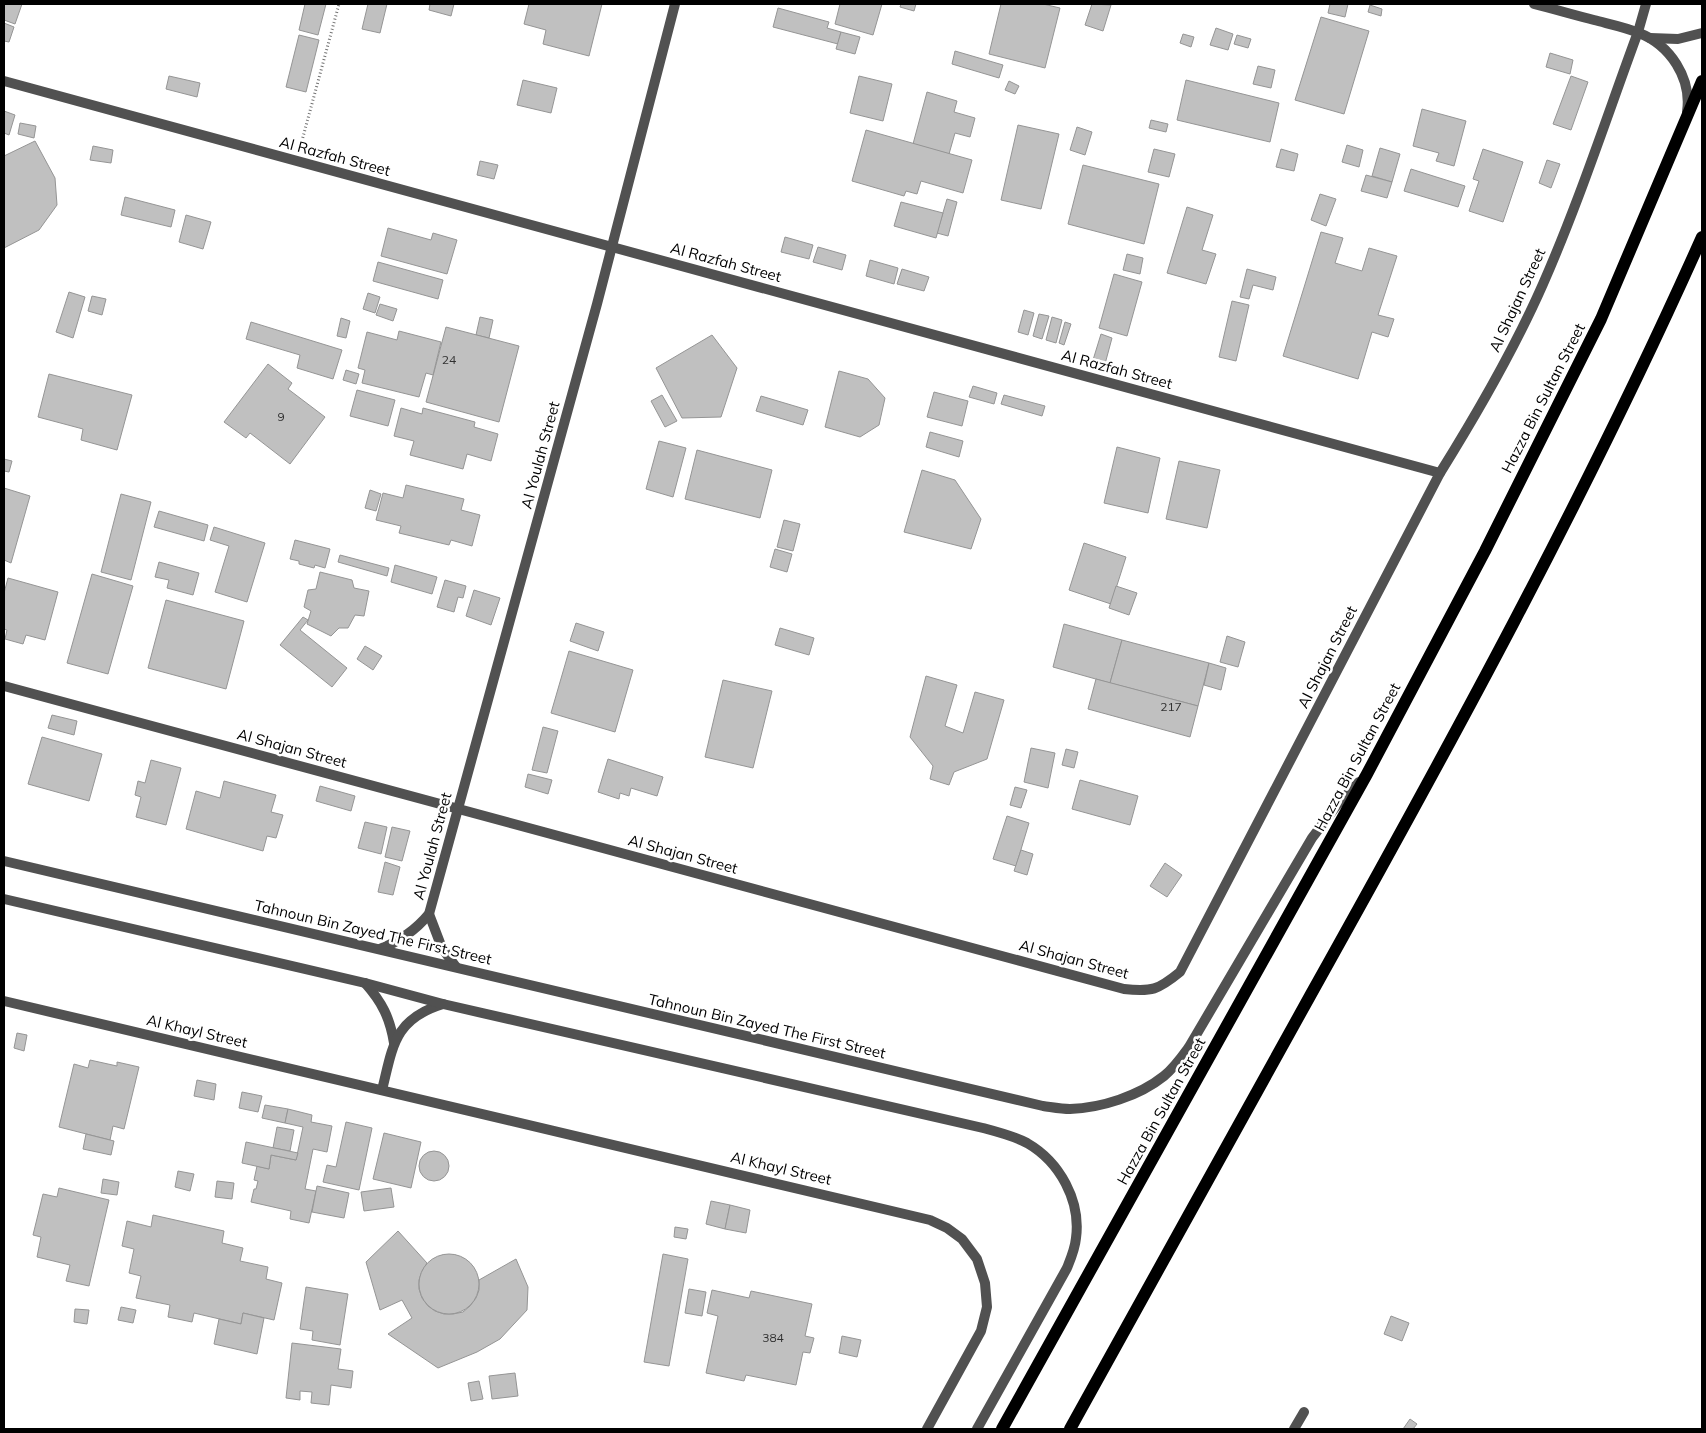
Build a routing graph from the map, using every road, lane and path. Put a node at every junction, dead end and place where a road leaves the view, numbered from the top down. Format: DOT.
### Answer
graph roads {
  1 [pos="339,4"];
  2 [pos="675,4"];
  3 [pos="1534,4"];
  4 [pos="1646,4"];
  5 [pos="1638,32"];
  6 [pos="1702,33"];
  7 [pos="1649,38"];
  8 [pos="4,81"];
  9 [pos="1702,81"];
  10 [pos="1686,122"];
  11 [pos="296,160"];
  12 [pos="1702,238"];
  13 [pos="612,246"];
  14 [pos="1440,473"];
  15 [pos="4,686"];
  16 [pos="1367,774"];
  17 [pos="458,809"];
  18 [pos="4,861"];
  19 [pos="4,898"];
  20 [pos="429,914"];
  21 [pos="380,949"];
  22 [pos="456,967"];
  23 [pos="364,984"];
  24 [pos="4,1001"];
  25 [pos="442,1004"];
  26 [pos="394,1043"];
  27 [pos="382,1090"];
  28 [pos="1304,1412"];
  29 [pos="927,1429"];
  30 [pos="977,1429"];
  31 [pos="1002,1429"];
  32 [pos="1070,1429"];
  33 [pos="1294,1429"];
  1 -- 11 [label="path"];
  2 -- 13 [label="street, Al Youlah Street"];
  3 -- 5 [label="street"];
  4 -- 5 [label="street, Al Shajan Street"];
  5 -- 7 [label="street"];
  5 -- 14 [label="street, Al Shajan Street"];
  6 -- 7 [label="street"];
  7 -- 10 [label="street"];
  8 -- 11 [label="street, Al Razfah Street"];
  9 -- 10 [label="main road, Hazza Bin Sultan Street"];
  10 -- 16 [label="main road, Hazza Bin Sultan Street"];
  11 -- 13 [label="street, Al Razfah Street"];
  12 -- 32 [label="main road"];
  13 -- 14 [label="street, Al Razfah Street"];
  13 -- 17 [label="street, Al Youlah Street"];
  14 -- 17 [label="street, Al Shajan Street"];
  15 -- 17 [label="street, Al Shajan Street"];
  16 -- 22 [label="street, Tahnoun Bin Zayed The First Street"];
  16 -- 31 [label="main road, Hazza Bin Sultan Street"];
  17 -- 20 [label="street, Al Youlah Street"];
  18 -- 21 [label="street, Tahnoun Bin Zayed The First Street"];
  19 -- 23 [label="street"];
  20 -- 21 [label="street, Al Youlah Street"];
  20 -- 22 [label="street, Al Youlah Street"];
  21 -- 22 [label="street, Tahnoun Bin Zayed The First Street"];
  23 -- 25 [label="street"];
  23 -- 26 [label="street"];
  24 -- 27 [label="street, Al Khayl Street"];
  25 -- 26 [label="street"];
  25 -- 30 [label="street"];
  26 -- 27 [label="street"];
  27 -- 29 [label="street, Al Khayl Street"];
  28 -- 33 [label="street"];
}
